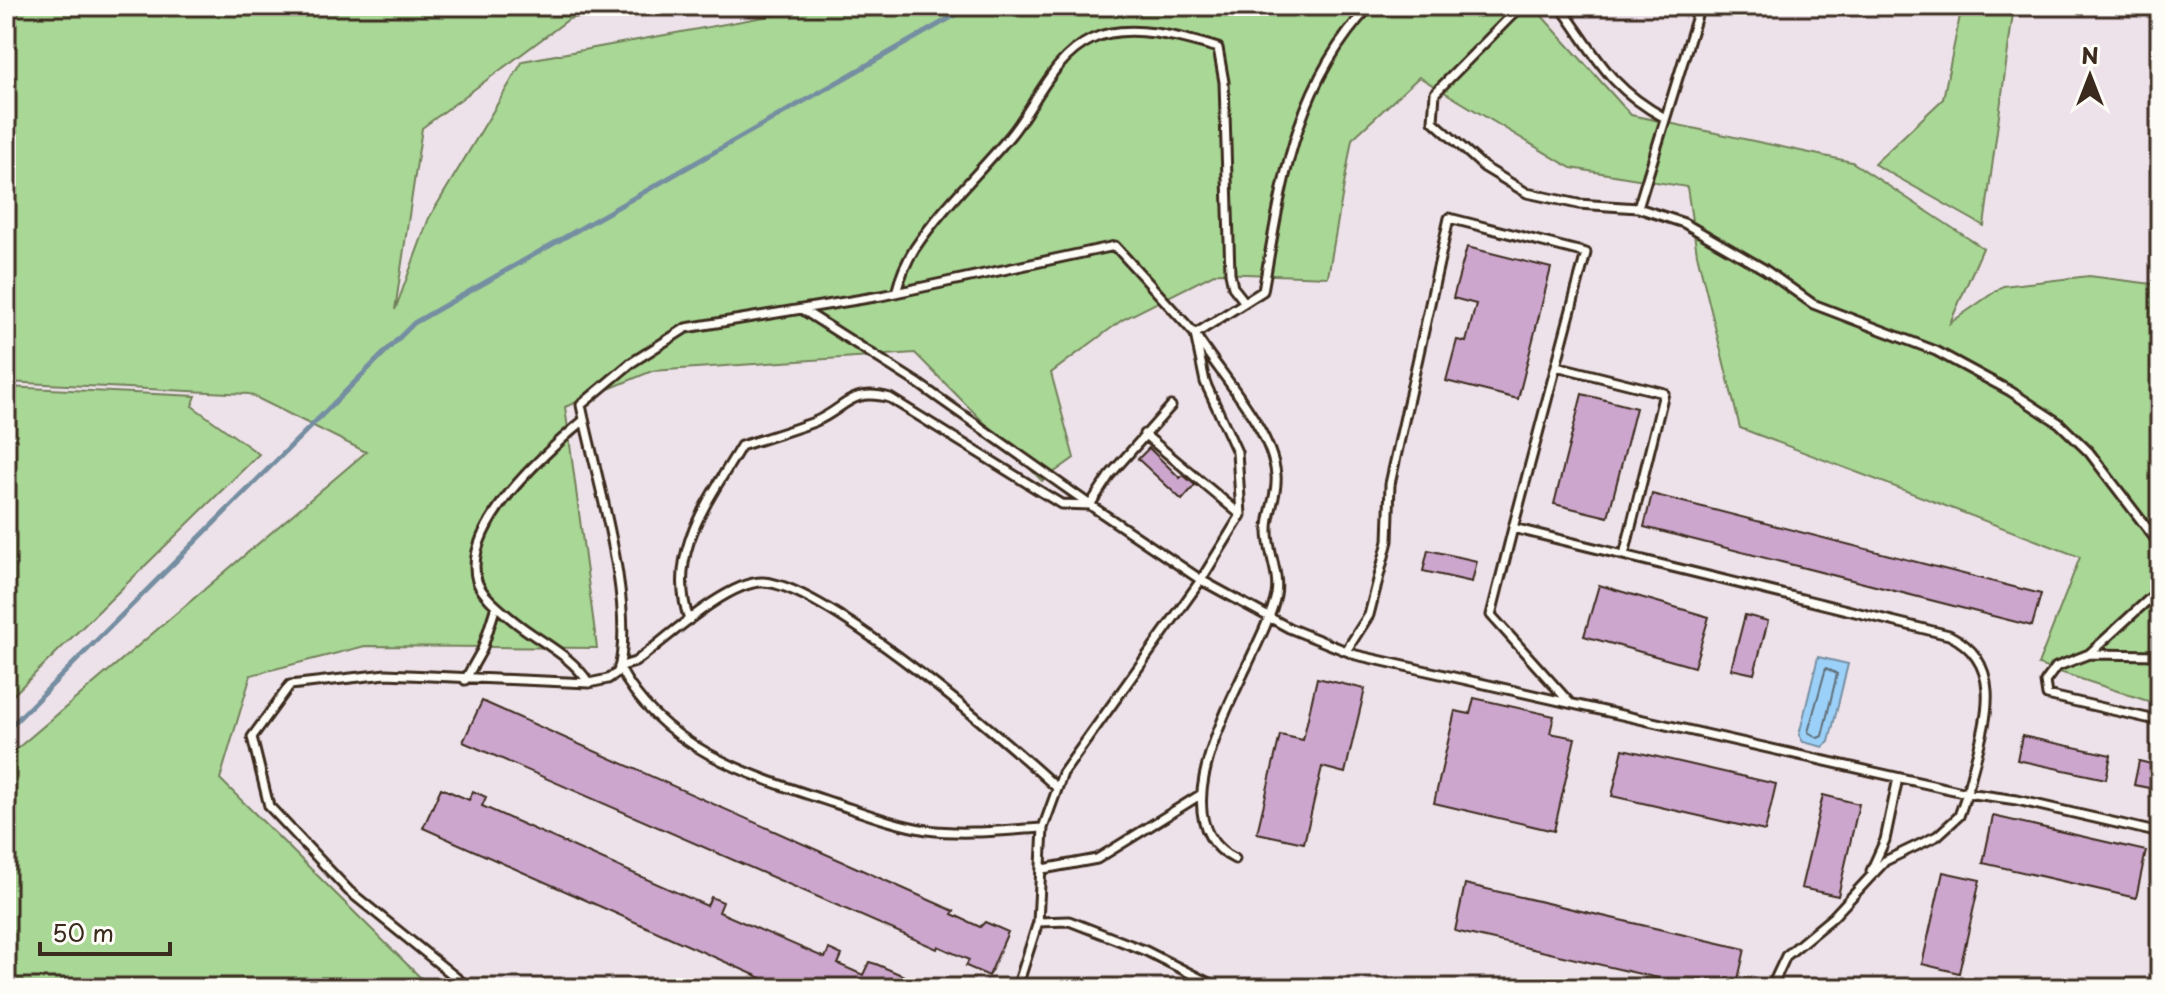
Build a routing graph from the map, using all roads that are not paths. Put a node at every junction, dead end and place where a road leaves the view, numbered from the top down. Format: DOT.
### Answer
graph roads {
  1 [pos="1370,6"];
  2 [pos="1521,6"];
  3 [pos="1560,6"];
  4 [pos="1700,6"];
  5 [pos="1665,118"];
  6 [pos="1638,208"];
  7 [pos="896,293"];
  8 [pos="1244,301"];
  9 [pos="803,310"];
  10 [pos="1195,334"];
  11 [pos="1556,366"];
  12 [pos="1171,406"];
  13 [pos="584,420"];
  14 [pos="1144,434"];
  15 [pos="1090,505"];
  16 [pos="1241,515"];
  17 [pos="1513,528"];
  18 [pos="2160,545"];
  19 [pos="1624,555"];
  20 [pos="1201,580"];
  21 [pos="2160,589"];
  22 [pos="496,606"];
  23 [pos="1266,617"];
  24 [pos="689,620"];
  25 [pos="1346,651"];
  26 [pos="2089,654"];
  27 [pos="2160,655"];
  28 [pos="619,667"];
  29 [pos="465,680"];
  30 [pos="589,683"];
  31 [pos="1570,703"];
  32 [pos="2160,721"];
  33 [pos="1898,778"];
  34 [pos="1057,788"];
  35 [pos="1967,793"];
  36 [pos="1200,795"];
  37 [pos="1043,828"];
  38 [pos="2160,833"];
  39 [pos="1235,859"];
  40 [pos="1043,869"];
  41 [pos="1865,882"];
  42 [pos="1038,922"];
  43 [pos="469,988"];
  44 [pos="1017,988"];
  45 [pos="1219,988"];
  46 [pos="1771,988"];
  1 -- 8 [label="lane"];
  2 -- 6 [label="lane"];
  3 -- 5 [label="lane"];
  4 -- 5 [label="lane"];
  5 -- 6 [label="lane"];
  6 -- 18 [label="lane"];
  7 -- 8 [label="lane"];
  7 -- 9 [label="lane"];
  7 -- 10 [label="lane"];
  8 -- 10 [label="lane"];
  9 -- 13 [label="lane"];
  9 -- 15 [label="lane"];
  10 -- 16 [label="lane"];
  10 -- 23 [label="lane"];
  11 -- 17 [label="lane"];
  11 -- 19 [label="lane"];
  11 -- 25 [label="lane"];
  12 -- 14 [label="lane"];
  13 -- 22 [label="lane"];
  13 -- 28 [label="lane"];
  14 -- 15 [label="lane"];
  14 -- 16 [label="lane"];
  15 -- 20 [label="lane"];
  15 -- 24 [label="lane"];
  16 -- 20 [label="lane"];
  17 -- 19 [label="lane"];
  17 -- 31 [label="lane"];
  19 -- 35 [label="lane"];
  20 -- 23 [label="lane"];
  20 -- 34 [label="lane"];
  21 -- 26 [label="lane"];
  22 -- 29 [label="lane"];
  22 -- 30 [label="lane"];
  23 -- 25 [label="lane"];
  23 -- 36 [label="lane"];
  24 -- 28 [label="lane"];
  24 -- 34 [label="lane"];
  25 -- 31 [label="lane"];
  26 -- 27 [label="lane"];
  26 -- 32 [label="lane"];
  28 -- 30 [label="lane"];
  28 -- 37 [label="lane"];
  29 -- 30 [label="lane"];
  29 -- 43 [label="lane"];
  31 -- 33 [label="lane"];
  33 -- 35 [label="lane"];
  33 -- 41 [label="lane"];
  34 -- 37 [label="lane"];
  35 -- 38 [label="lane"];
  35 -- 41 [label="lane"];
  36 -- 39 [label="lane"];
  36 -- 40 [label="lane"];
  37 -- 40 [label="lane"];
  40 -- 42 [label="lane"];
  41 -- 46 [label="lane"];
  42 -- 44 [label="lane"];
  42 -- 45 [label="lane"];
}
